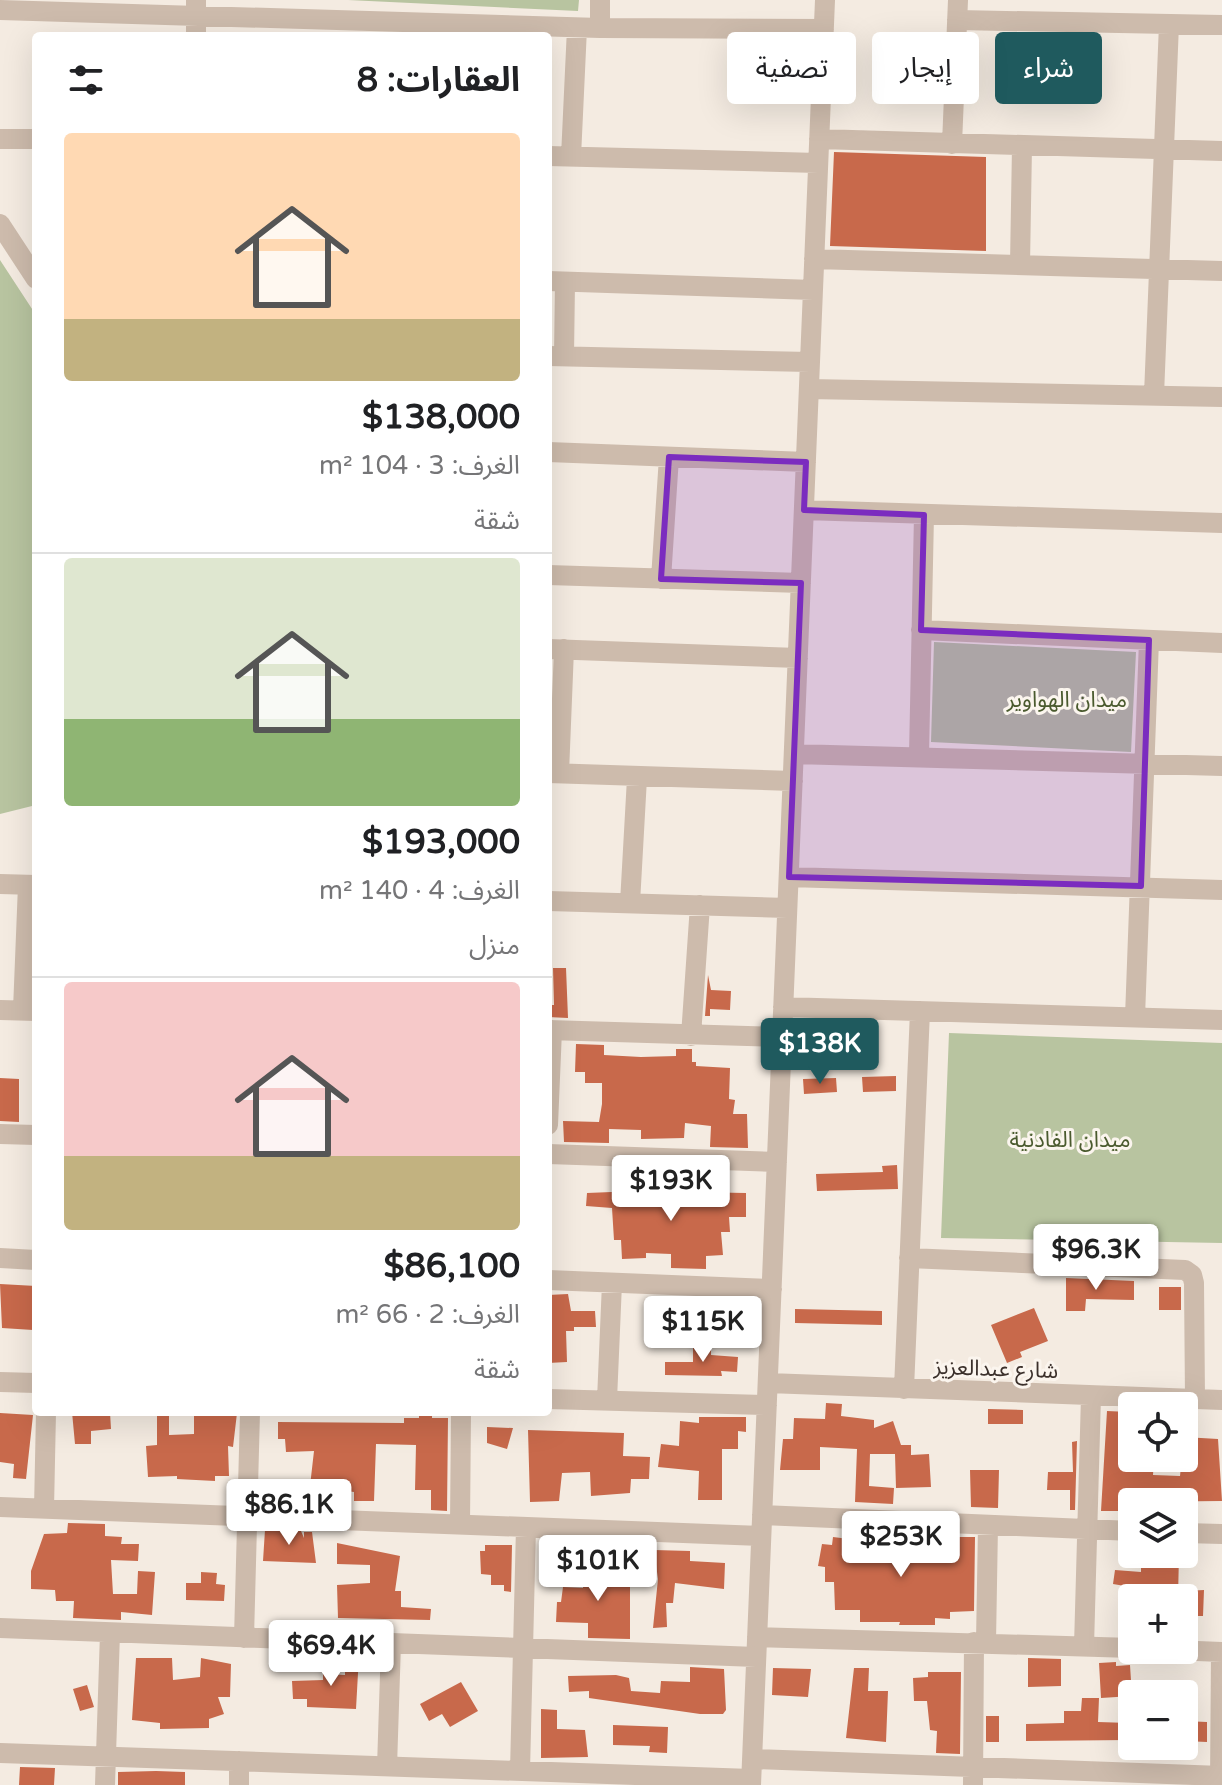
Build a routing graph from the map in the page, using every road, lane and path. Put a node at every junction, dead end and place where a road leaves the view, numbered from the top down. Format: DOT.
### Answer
graph roads {
  1 [pos="600,0"];
  2 [pos="825,0"];
  3 [pos="93,7"];
  4 [pos="0,10"];
  5 [pos="957,10"];
  6 [pos="196,17"];
  7 [pos="1169,24"];
  8 [pos="1222,25"];
  9 [pos="577,28"];
  10 [pos="600,28"];
  11 [pos="824,29"];
  12 [pos="0,139"];
  13 [pos="32,139"];
  14 [pos="819,139"];
  15 [pos="952,144"];
  16 [pos="1022,146"];
  17 [pos="1163,149"];
  18 [pos="1222,151"];
  19 [pos="552,156"];
  20 [pos="571,157"];
  21 [pos="818,163"];
  22 [pos="0,224"];
  23 [pos="814,259"];
  24 [pos="30,260"];
  25 [pos="1020,265"];
  26 [pos="1159,269"];
  27 [pos="1222,271"];
  28 [pos="556,281"];
  29 [pos="813,290"];
  30 [pos="556,356"];
  31 [pos="810,362"];
  32 [pos="809,389"];
  33 [pos="1154,395"];
  34 [pos="1222,397"];
  35 [pos="552,452"];
  36 [pos="669,457"];
  37 [pos="806,462"];
  38 [pos="804,510"];
  39 [pos="924,515"];
  40 [pos="1222,523"];
  41 [pos="552,575"];
  42 [pos="661,579"];
  43 [pos="801,583"];
  44 [pos="921,630"];
  45 [pos="1149,640"];
  46 [pos="1222,643"];
  47 [pos="556,649"];
  48 [pos="798,658"];
  49 [pos="794,754"];
  50 [pos="919,755"];
  51 [pos="1145,764"];
  52 [pos="1222,766"];
  53 [pos="554,773"];
  54 [pos="637,778"];
  55 [pos="793,781"];
  56 [pos="789,877"];
  57 [pos="0,884"];
  58 [pos="32,885"];
  59 [pos="1141,886"];
  60 [pos="1222,890"];
  61 [pos="552,901"];
  62 [pos="630,903"];
  63 [pos="700,905"];
  64 [pos="787,908"];
  65 [pos="783,1007"];
  66 [pos="0,1010"];
  67 [pos="30,1011"];
  68 [pos="920,1011"];
  69 [pos="1135,1017"];
  70 [pos="1222,1020"];
  71 [pos="552,1030"];
  72 [pos="691,1036"];
  73 [pos="781,1037"];
  74 [pos="0,1134"];
  75 [pos="32,1135"];
  76 [pos="552,1154"];
  77 [pos="777,1162"];
  78 [pos="0,1258"];
  79 [pos="909,1258"];
  80 [pos="32,1260"];
  81 [pos="552,1280"];
  82 [pos="612,1283"];
  83 [pos="772,1289"];
  84 [pos="0,1382"];
  85 [pos="32,1383"];
  86 [pos="768,1383"];
  87 [pos="904,1389"];
  88 [pos="1195,1392"];
  89 [pos="1091,1396"];
  90 [pos="1118,1397"];
  91 [pos="552,1399"];
  92 [pos="1198,1399"];
  93 [pos="607,1400"];
  94 [pos="1222,1400"];
  95 [pos="767,1405"];
  96 [pos="46,1416"];
  97 [pos="250,1416"];
  98 [pos="461,1416"];
  99 [pos="0,1507"];
  100 [pos="44,1509"];
  101 [pos="762,1515"];
  102 [pos="247,1516"];
  103 [pos="460,1524"];
  104 [pos="988,1525"];
  105 [pos="526,1527"];
  106 [pos="1087,1529"];
  107 [pos="1118,1530"];
  108 [pos="1198,1533"];
  109 [pos="1222,1534"];
  110 [pos="761,1536"];
  111 [pos="0,1628"];
  112 [pos="110,1633"];
  113 [pos="244,1638"];
  114 [pos="980,1642"];
  115 [pos="391,1643"];
  116 [pos="1084,1646"];
  117 [pos="756,1647"];
  118 [pos="1118,1647"];
  119 [pos="524,1648"];
  120 [pos="1198,1651"];
  121 [pos="1222,1652"];
  122 [pos="0,1753"];
  123 [pos="107,1757"];
  124 [pos="239,1761"];
  125 [pos="387,1767"];
  126 [pos="520,1771"];
  127 [pos="751,1774"];
  128 [pos="973,1777"];
  129 [pos="595,1779"];
  130 [pos="1221,1779"];
  131 [pos="105,1785"];
  132 [pos="239,1785"];
  1 -- 10 [label="street"];
  2 -- 11 [label="street"];
  3 -- 4 [label="street"];
  3 -- 6 [label="street"];
  5 -- 7 [label="street"];
  5 -- 15 [label="street"];
  6 -- 9 [label="street"];
  7 -- 8 [label="street"];
  7 -- 17 [label="street"];
  9 -- 10 [label="street"];
  9 -- 20 [label="street"];
  10 -- 11 [label="street"];
  11 -- 14 [label="street"];
  12 -- 13 [label="street"];
  14 -- 15 [label="street"];
  14 -- 21 [label="street"];
  15 -- 16 [label="street"];
  16 -- 17 [label="street"];
  16 -- 25 [label="street"];
  17 -- 18 [label="street"];
  17 -- 26 [label="street"];
  19 -- 20 [label="street"];
  20 -- 21 [label="street"];
  21 -- 23 [label="street"];
  22 -- 24 [label="street"];
  23 -- 25 [label="street"];
  23 -- 29 [label="street"];
  25 -- 26 [label="street"];
  26 -- 27 [label="street"];
  26 -- 33 [label="street"];
  28 -- 29 [label="street"];
  28 -- 30 [label="street"];
  29 -- 31 [label="street"];
  30 -- 31 [label="street"];
  31 -- 32 [label="street"];
  32 -- 33 [label="street"];
  32 -- 37 [label="street"];
  33 -- 34 [label="street"];
  35 -- 36 [label="street"];
  36 -- 37 [label="street"];
  36 -- 42 [label="street"];
  37 -- 38 [label="street"];
  38 -- 39 [label="street"];
  38 -- 43 [label="street"];
  39 -- 40 [label="street"];
  39 -- 44 [label="street"];
  41 -- 42 [label="street"];
  42 -- 43 [label="street"];
  43 -- 48 [label="street"];
  44 -- 45 [label="street"];
  44 -- 50 [label="street"];
  45 -- 46 [label="street"];
  45 -- 51 [label="street"];
  47 -- 48 [label="street"];
  47 -- 53 [label="street"];
  48 -- 49 [label="street"];
  49 -- 50 [label="street"];
  49 -- 55 [label="street"];
  50 -- 51 [label="street"];
  51 -- 52 [label="street"];
  51 -- 59 [label="street"];
  53 -- 54 [label="street"];
  54 -- 55 [label="street"];
  54 -- 62 [label="street"];
  55 -- 56 [label="street"];
  56 -- 59 [label="street"];
  56 -- 64 [label="street"];
  57 -- 58 [label="street"];
  58 -- 67 [label="street"];
  59 -- 60 [label="street"];
  59 -- 69 [label="street"];
  61 -- 62 [label="street"];
  62 -- 63 [label="street"];
  63 -- 64 [label="street"];
  63 -- 72 [label="street"];
  64 -- 65 [label="street"];
  65 -- 68 [label="street"];
  65 -- 73 [label="street"];
  66 -- 67 [label="street"];
  68 -- 69 [label="street"];
  68 -- 79 [label="street"];
  69 -- 70 [label="street"];
  71 -- 72 [label="street"];
  72 -- 73 [label="street"];
  73 -- 77 [label="street"];
  74 -- 75 [label="street"];
  76 -- 77 [label="street"];
  77 -- 83 [label="street"];
  78 -- 80 [label="street"];
  79 -- 87 [label="street"];
  79 -- 88 [label="street"];
  81 -- 82 [label="street"];
  82 -- 83 [label="street"];
  82 -- 93 [label="street"];
  83 -- 86 [label="street"];
  84 -- 85 [label="street"];
  86 -- 87 [label="street, شارع عبدالعزيز"];
  86 -- 95 [label="street"];
  87 -- 89 [label="street, شارع عبدالعزيز"];
  89 -- 90 [label="street, شارع عبدالعزيز"];
  89 -- 106 [label="street"];
  91 -- 93 [label="street"];
  92 -- 94 [label="street, شارع عبدالعزيز"];
  93 -- 95 [label="street"];
  95 -- 101 [label="street"];
  96 -- 100 [label="street"];
  97 -- 102 [label="street"];
  98 -- 103 [label="street"];
  99 -- 100 [label="street"];
  100 -- 102 [label="street"];
  101 -- 104 [label="street"];
  101 -- 110 [label="street"];
  102 -- 103 [label="street"];
  102 -- 113 [label="street"];
  103 -- 105 [label="street"];
  104 -- 106 [label="street"];
  104 -- 114 [label="street"];
  105 -- 110 [label="street"];
  105 -- 119 [label="street"];
  106 -- 107 [label="street"];
  106 -- 116 [label="street"];
  108 -- 109 [label="street"];
  110 -- 117 [label="street"];
  111 -- 112 [label="street"];
  112 -- 113 [label="street"];
  112 -- 123 [label="street"];
  113 -- 115 [label="street"];
  114 -- 116 [label="street"];
  114 -- 117 [label="street"];
  114 -- 128 [label="street"];
  115 -- 119 [label="street"];
  115 -- 125 [label="street"];
  116 -- 118 [label="street"];
  117 -- 119 [label="street"];
  117 -- 127 [label="street"];
  119 -- 126 [label="street"];
  120 -- 121 [label="street"];
  121 -- 130 [label="street"];
  122 -- 123 [label="street"];
  123 -- 124 [label="street"];
  123 -- 131 [label="street"];
  124 -- 125 [label="street"];
  124 -- 132 [label="street"];
  125 -- 126 [label="street"];
  126 -- 129 [label="street"];
  127 -- 128 [label="street"];
  127 -- 129 [label="street"];
  128 -- 130 [label="street"];
}
